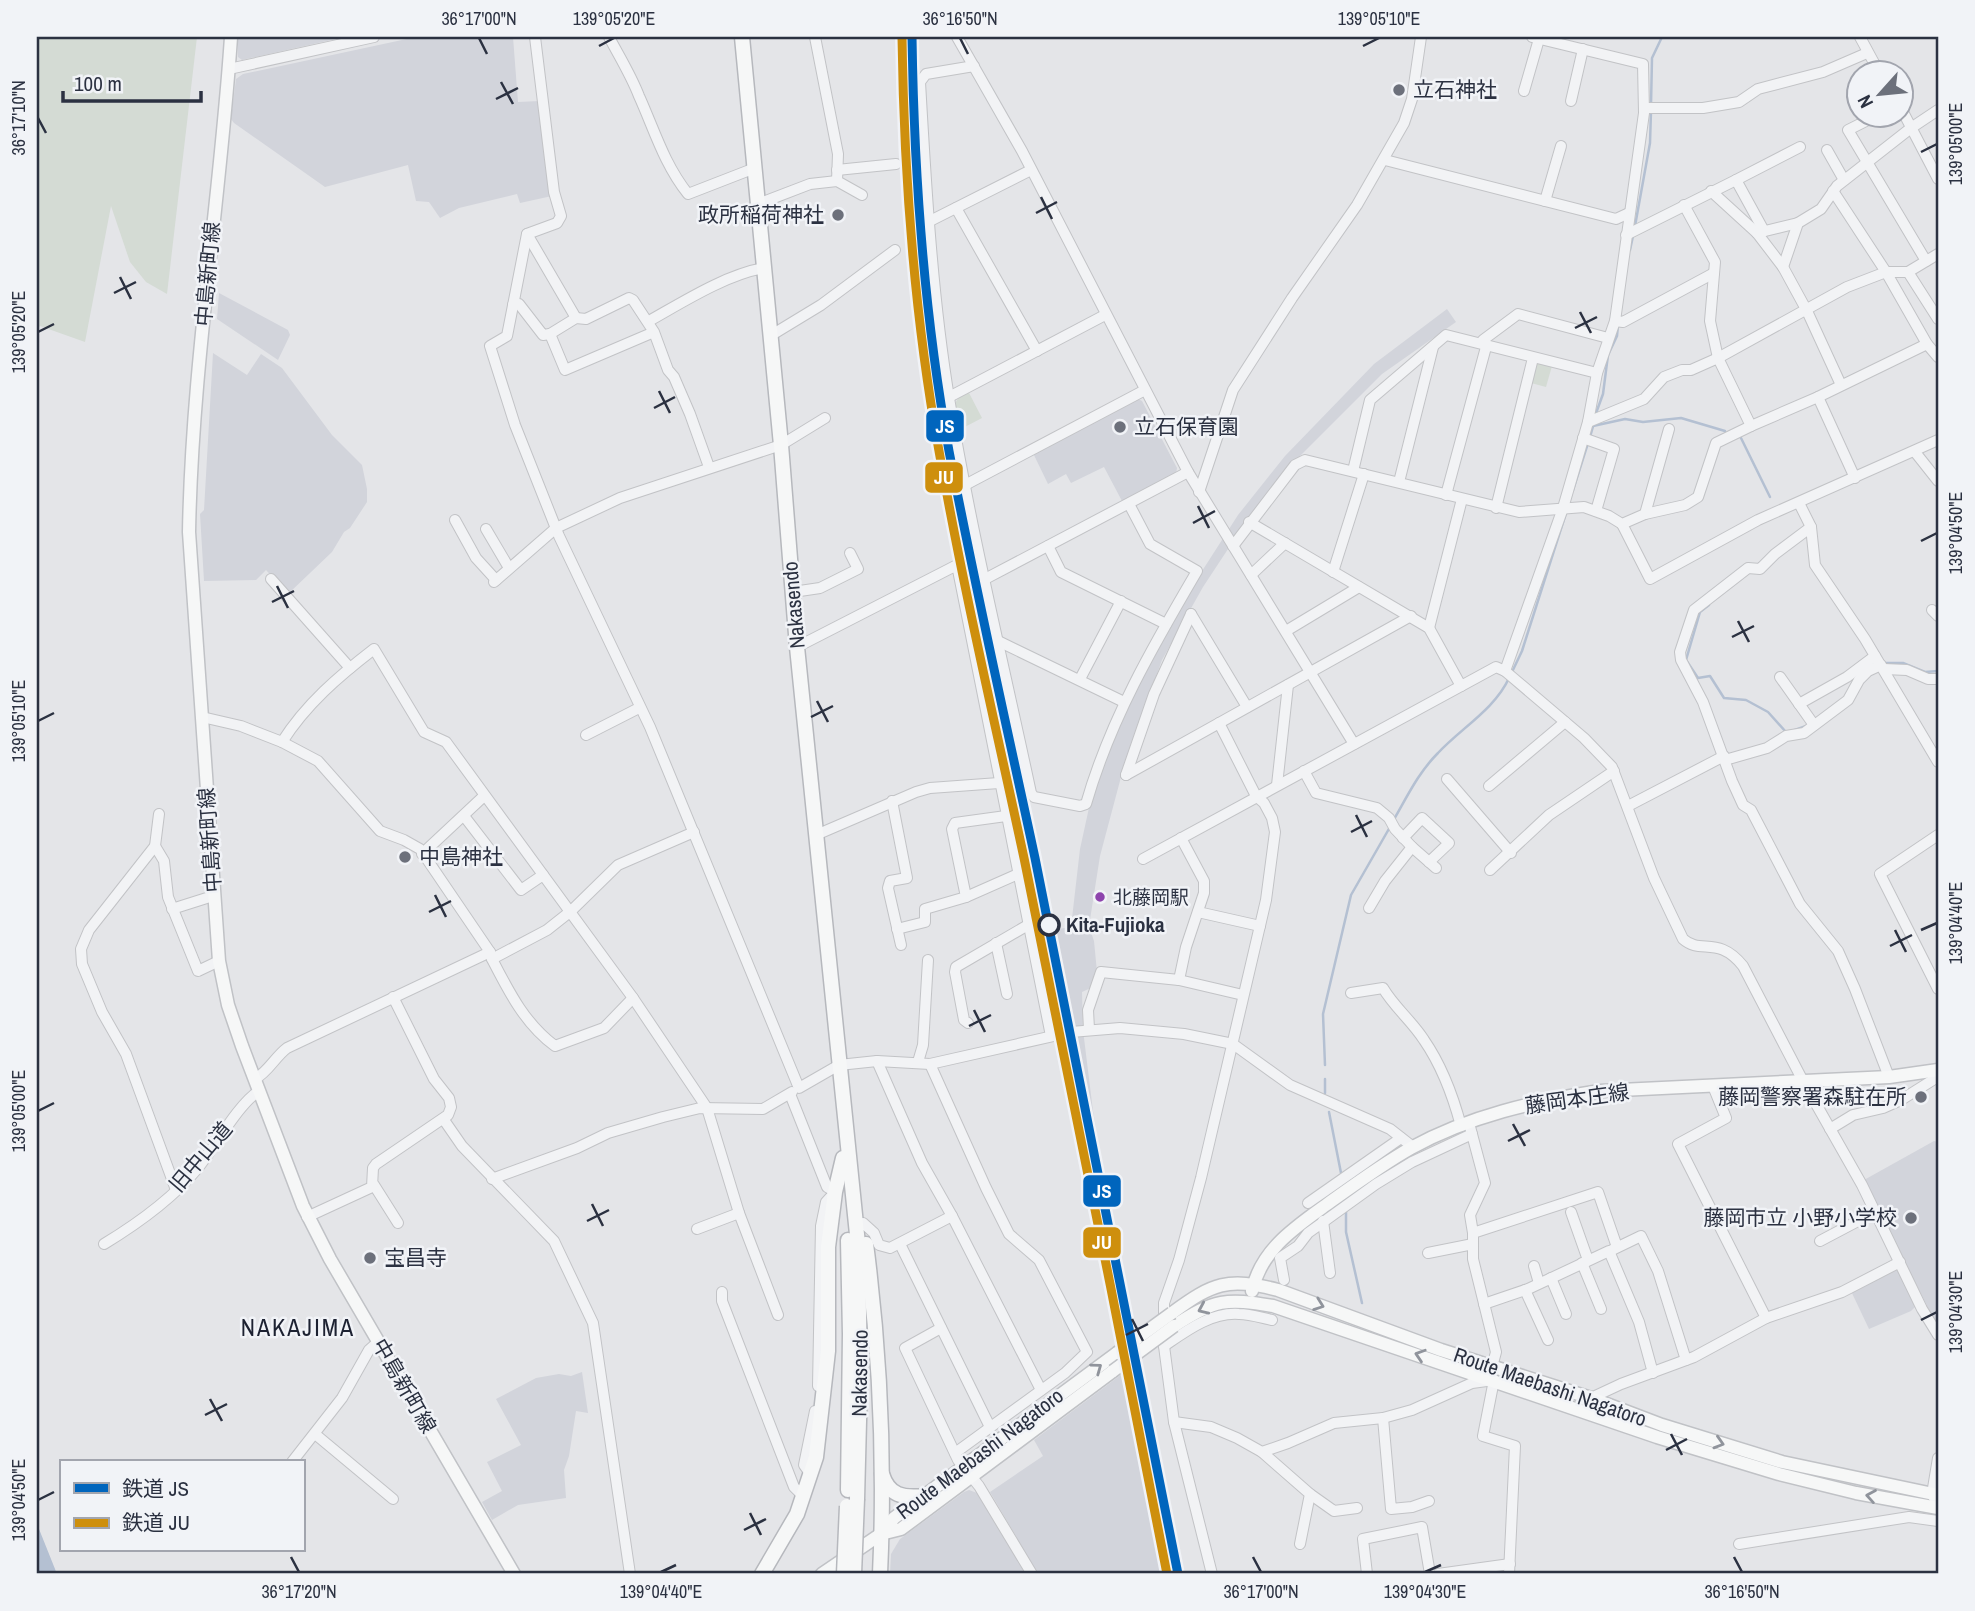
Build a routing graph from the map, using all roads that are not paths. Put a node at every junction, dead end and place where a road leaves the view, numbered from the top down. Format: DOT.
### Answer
graph roads {
  1 [pos="231,37"];
  2 [pos="374,37"];
  3 [pos="535,37"];
  4 [pos="609,37"];
  5 [pos="742,37"];
  6 [pos="815,37"];
  7 [pos="957,37"];
  8 [pos="1422,37"];
  9 [pos="1860,37"];
  10 [pos="1535,38"];
  11 [pos="1583,49"];
  12 [pos="1867,53"];
  13 [pos="1871,60"];
  14 [pos="974,66"];
  15 [pos="229,69"];
  16 [pos="1524,92"];
  17 [pos="1571,101"];
  18 [pos="1644,108"];
  19 [pos="1938,110"];
  20 [pos="1916,125"];
  21 [pos="1848,130"];
  22 [pos="1908,130"];
  23 [pos="1912,130"];
  24 [pos="1561,146"];
  25 [pos="1800,148"];
  26 [pos="1828,150"];
  27 [pos="1385,160"];
  28 [pos="1867,162"];
  29 [pos="896,164"];
  30 [pos="755,168"];
  31 [pos="1031,170"];
  32 [pos="837,175"];
  33 [pos="1938,179"];
  34 [pos="1736,180"];
  35 [pos="1844,180"];
  36 [pos="1712,191"];
  37 [pos="1833,191"];
  38 [pos="862,195"];
  39 [pos="1545,201"];
  40 [pos="758,204"];
  41 [pos="1684,205"];
  42 [pos="956,208"];
  43 [pos="1629,213"];
  44 [pos="928,222"];
  45 [pos="1798,223"];
  46 [pos="1760,232"];
  47 [pos="527,234"];
  48 [pos="1626,235"];
  49 [pos="895,250"];
  50 [pos="1938,254"];
  51 [pos="1926,261"];
  52 [pos="1783,267"];
  53 [pos="764,268"];
  54 [pos="1886,272"];
  55 [pos="1908,272"];
  56 [pos="1714,274"];
  57 [pos="513,305"];
  58 [pos="1807,311"];
  59 [pos="1105,315"];
  60 [pos="576,318"];
  61 [pos="1938,319"];
  62 [pos="649,321"];
  63 [pos="1615,321"];
  64 [pos="654,332"];
  65 [pos="550,334"];
  66 [pos="770,336"];
  67 [pos="1608,338"];
  68 [pos="1927,344"];
  69 [pos="1433,345"];
  70 [pos="1486,347"];
  71 [pos="1037,351"];
  72 [pos="1938,357"];
  73 [pos="1533,358"];
  74 [pos="1718,358"];
  75 [pos="1597,373"];
  76 [pos="1841,385"];
  77 [pos="1145,390"];
  78 [pos="948,397"];
  79 [pos="1818,397"];
  80 [pos="825,418"];
  81 [pos="1588,422"];
  82 [pos="1751,426"];
  83 [pos="1669,429"];
  84 [pos="1583,438"];
  85 [pos="1938,440"];
  86 [pos="781,445"];
  87 [pos="1915,452"];
  88 [pos="709,467"];
  89 [pos="1188,472"];
  90 [pos="1358,472"];
  91 [pos="1855,478"];
  92 [pos="1938,481"];
  93 [pos="1399,482"];
  94 [pos="965,485"];
  95 [pos="1199,492"];
  96 [pos="1446,495"];
  97 [pos="1462,499"];
  98 [pos="1799,503"];
  99 [pos="1129,504"];
  100 [pos="1496,508"];
  101 [pos="1563,508"];
  102 [pos="1596,511"];
  103 [pos="1645,514"];
  104 [pos="455,520"];
  105 [pos="1249,522"];
  106 [pos="1622,524"];
  107 [pos="1811,527"];
  108 [pos="556,528"];
  109 [pos="486,529"];
  110 [pos="1285,543"];
  111 [pos="1048,546"];
  112 [pos="1233,546"];
  113 [pos="850,553"];
  114 [pos="509,568"];
  115 [pos="1333,572"];
  116 [pos="1251,575"];
  117 [pos="271,579"];
  118 [pos="985,579"];
  119 [pos="1359,587"];
  120 [pos="793,592"];
  121 [pos="1121,601"];
  122 [pos="1411,616"];
  123 [pos="1166,624"];
  124 [pos="1429,628"];
  125 [pos="1286,631"];
  126 [pos="998,641"];
  127 [pos="797,647"];
  128 [pos="1880,663"];
  129 [pos="350,668"];
  130 [pos="1312,671"];
  131 [pos="1505,671"];
  132 [pos="1780,677"];
  133 [pos="1080,679"];
  134 [pos="1938,679"];
  135 [pos="1288,685"];
  136 [pos="1461,686"];
  137 [pos="1124,702"];
  138 [pos="1799,704"];
  139 [pos="1247,707"];
  140 [pos="639,708"];
  141 [pos="202,717"];
  142 [pos="1565,722"];
  143 [pos="1219,723"];
  144 [pos="1814,725"];
  145 [pos="586,736"];
  146 [pos="282,742"];
  147 [pos="1354,744"];
  148 [pos="1724,758"];
  149 [pos="1938,762"];
  150 [pos="1304,771"];
  151 [pos="1614,771"];
  152 [pos="1447,779"];
  153 [pos="999,783"];
  154 [pos="1277,785"];
  155 [pos="1489,786"];
  156 [pos="484,796"];
  157 [pos="1256,796"];
  158 [pos="892,802"];
  159 [pos="1628,806"];
  160 [pos="159,814"];
  161 [pos="464,816"];
  162 [pos="1006,816"];
  163 [pos="694,832"];
  164 [pos="816,835"];
  165 [pos="1938,835"];
  166 [pos="1181,838"];
  167 [pos="1403,838"];
  168 [pos="155,846"];
  169 [pos="1412,847"];
  170 [pos="1511,853"];
  171 [pos="422,854"];
  172 [pos="1143,859"];
  173 [pos="1490,870"];
  174 [pos="1018,874"];
  175 [pos="543,875"];
  176 [pos="213,896"];
  177 [pos="966,897"];
  178 [pos="1369,908"];
  179 [pos="172,909"];
  180 [pos="571,911"];
  181 [pos="1198,912"];
  182 [pos="1028,925"];
  183 [pos="1260,926"];
  184 [pos="897,929"];
  185 [pos="996,943"];
  186 [pos="901,946"];
  187 [pos="491,956"];
  188 [pos="928,960"];
  189 [pos="219,961"];
  190 [pos="1179,980"];
  191 [pos="1938,989"];
  192 [pos="1350,993"];
  193 [pos="1007,994"];
  194 [pos="1243,995"];
  195 [pos="393,997"];
  196 [pos="633,998"];
  197 [pos="968,1023"];
  198 [pos="1089,1029"];
  199 [pos="1051,1036"];
  200 [pos="1233,1044"];
  201 [pos="877,1061"];
  202 [pos="918,1062"];
  203 [pos="930,1064"];
  204 [pos="839,1065"];
  205 [pos="1937,1070"];
  206 [pos="1889,1077"];
  207 [pos="1803,1081"];
  208 [pos="257,1085"];
  209 [pos="1713,1086"];
  210 [pos="794,1091"];
  211 [pos="706,1108"];
  212 [pos="444,1120"];
  213 [pos="1468,1127"];
  214 [pos="1830,1129"];
  215 [pos="1401,1138"];
  216 [pos="847,1143"];
  217 [pos="1413,1147"];
  218 [pos="492,1179"];
  219 [pos="374,1185"];
  220 [pos="176,1190"];
  221 [pos="835,1192"];
  222 [pos="1308,1203"];
  223 [pos="1571,1212"];
  224 [pos="1875,1212"];
  225 [pos="739,1213"];
  226 [pos="952,1216"];
  227 [pos="307,1217"];
  228 [pos="1323,1222"];
  229 [pos="398,1223"];
  230 [pos="863,1223"];
  231 [pos="696,1229"];
  232 [pos="1473,1239"];
  233 [pos="1820,1241"];
  234 [pos="104,1244"];
  235 [pos="900,1244"];
  236 [pos="1613,1249"];
  237 [pos="1428,1253"];
  238 [pos="1585,1261"];
  239 [pos="1900,1262"];
  240 [pos="1534,1266"];
  241 [pos="1330,1273"];
  242 [pos="1551,1278"];
  243 [pos="1284,1280"];
  244 [pos="1539,1283"];
  245 [pos="1254,1284"];
  246 [pos="1525,1290"];
  247 [pos="722,1292"];
  248 [pos="1250,1302"];
  249 [pos="1484,1304"];
  250 [pos="1601,1309"];
  251 [pos="1566,1314"];
  252 [pos="778,1315"];
  253 [pos="1766,1318"];
  254 [pos="1272,1320"];
  255 [pos="941,1328"];
  256 [pos="1938,1333"];
  257 [pos="1548,1340"];
  258 [pos="378,1342"];
  259 [pos="1164,1346"];
  260 [pos="1686,1360"];
  261 [pos="1493,1373"];
  262 [pos="1653,1373"];
  263 [pos="1041,1390"];
  264 [pos="1591,1398"];
  265 [pos="1383,1418"];
  266 [pos="1174,1422"];
  267 [pos="990,1427"];
  268 [pos="315,1434"];
  269 [pos="1262,1452"];
  270 [pos="955,1454"];
  271 [pos="1938,1458"];
  272 [pos="294,1460"];
  273 [pos="967,1471"];
  274 [pos="881,1473"];
  275 [pos="1310,1494"];
  276 [pos="924,1496"];
  277 [pos="804,1497"];
  278 [pos="393,1499"];
  279 [pos="852,1500"];
  280 [pos="1429,1501"];
  281 [pos="1937,1501"];
  282 [pos="1357,1508"];
  283 [pos="1938,1521"];
  284 [pos="881,1534"];
  285 [pos="1300,1544"];
  286 [pos="1739,1544"];
  287 [pos="1509,1569"];
  288 [pos="514,1574"];
  289 [pos="630,1574"];
  290 [pos="762,1574"];
  291 [pos="822,1574"];
  292 [pos="844,1574"];
  293 [pos="854,1574"];
  294 [pos="880,1574"];
  295 [pos="1032,1574"];
  296 [pos="1212,1574"];
  297 [pos="1367,1574"];
  298 [pos="1430,1574"];
  299 [pos="1438,1574"];
  1 -- 15 [label="main road, 中島新町線"];
  2 -- 15 [label="street"];
  3 -- 47 [label="street"];
  4 -- 30 [label="street"];
  5 -- 30 [label="highway, Nakasendo"];
  6 -- 32 [label="street"];
  7 -- 14 [label="street"];
  8 -- 27 [label="street"];
  9 -- 12 [label="street"];
  10 -- 11 [label="street"];
  10 -- 16 [label="street"];
  11 -- 17 [label="street"];
  11 -- 18 [label="street"];
  12 -- 13 [label="street"];
  12 -- 18 [label="street"];
  14 -- 31 [label="street"];
  14 -- 44 [label="street"];
  15 -- 141 [label="main road, 中島新町線"];
  18 -- 43 [label="street"];
  19 -- 20 [label="street"];
  21 -- 28 [label="street"];
  22 -- 28 [label="street"];
  23 -- 33 [label="street"];
  24 -- 39 [label="street"];
  25 -- 34 [label="street"];
  26 -- 35 [label="street"];
  27 -- 39 [label="street"];
  27 -- 95 [label="street"];
  28 -- 35 [label="street"];
  28 -- 51 [label="street"];
  29 -- 32 [label="street"];
  30 -- 40 [label="highway, Nakasendo"];
  31 -- 42 [label="street"];
  31 -- 59 [label="street"];
  32 -- 38 [label="street"];
  32 -- 40 [label="street"];
  34 -- 36 [label="street"];
  34 -- 46 [label="street"];
  35 -- 37 [label="street"];
  36 -- 41 [label="street"];
  36 -- 46 [label="street"];
  37 -- 45 [label="street"];
  37 -- 54 [label="street"];
  39 -- 43 [label="street"];
  40 -- 53 [label="highway, Nakasendo"];
  41 -- 48 [label="street"];
  41 -- 56 [label="street"];
  42 -- 44 [label="street"];
  42 -- 71 [label="street"];
  43 -- 48 [label="street"];
  44 -- 78 [label="street"];
  45 -- 46 [label="street"];
  45 -- 52 [label="street"];
  46 -- 52 [label="street"];
  47 -- 57 [label="street"];
  47 -- 60 [label="street"];
  48 -- 63 [label="street"];
  49 -- 66 [label="street"];
  50 -- 51 [label="street"];
  51 -- 55 [label="street"];
  52 -- 58 [label="street"];
  53 -- 62 [label="street"];
  53 -- 66 [label="highway, Nakasendo"];
  54 -- 55 [label="street"];
  54 -- 58 [label="street"];
  54 -- 68 [label="street"];
  55 -- 61 [label="street"];
  56 -- 63 [label="street"];
  56 -- 74 [label="street"];
  57 -- 65 [label="street"];
  57 -- 108 [label="street"];
  58 -- 74 [label="street"];
  58 -- 76 [label="street"];
  59 -- 71 [label="street"];
  59 -- 77 [label="street"];
  60 -- 62 [label="street"];
  60 -- 65 [label="street"];
  62 -- 64 [label="street"];
  63 -- 67 [label="street"];
  64 -- 65 [label="street"];
  64 -- 88 [label="street"];
  66 -- 86 [label="highway, Nakasendo"];
  67 -- 70 [label="street"];
  67 -- 75 [label="street"];
  68 -- 72 [label="street"];
  68 -- 76 [label="street"];
  69 -- 70 [label="street"];
  69 -- 90 [label="street"];
  69 -- 93 [label="street"];
  70 -- 73 [label="street"];
  70 -- 96 [label="street"];
  71 -- 78 [label="street"];
  73 -- 75 [label="street"];
  73 -- 100 [label="street"];
  74 -- 81 [label="street"];
  74 -- 82 [label="street"];
  75 -- 81 [label="street"];
  76 -- 79 [label="street"];
  77 -- 89 [label="street"];
  77 -- 94 [label="street"];
  78 -- 94 [label="street"];
  79 -- 82 [label="street"];
  79 -- 91 [label="street"];
  80 -- 86 [label="street"];
  81 -- 84 [label="street"];
  82 -- 103 [label="street"];
  83 -- 103 [label="street"];
  84 -- 101 [label="street"];
  84 -- 102 [label="street"];
  85 -- 87 [label="street"];
  86 -- 88 [label="street"];
  86 -- 120 [label="highway, Nakasendo"];
  87 -- 91 [label="street"];
  87 -- 92 [label="street"];
  88 -- 108 [label="street"];
  89 -- 95 [label="street"];
  89 -- 99 [label="street"];
  90 -- 93 [label="street"];
  90 -- 105 [label="street"];
  90 -- 115 [label="street"];
  91 -- 98 [label="street"];
  93 -- 96 [label="street"];
  94 -- 118 [label="street"];
  95 -- 112 [label="street"];
  96 -- 97 [label="street"];
  97 -- 100 [label="street"];
  97 -- 124 [label="street"];
  98 -- 106 [label="street"];
  98 -- 107 [label="street"];
  99 -- 111 [label="street"];
  99 -- 123 [label="street"];
  100 -- 101 [label="street"];
  101 -- 102 [label="street"];
  101 -- 131 [label="street"];
  102 -- 106 [label="street"];
  103 -- 106 [label="street"];
  104 -- 114 [label="street"];
  105 -- 110 [label="street"];
  105 -- 112 [label="street"];
  107 -- 128 [label="street"];
  107 -- 148 [label="street"];
  108 -- 114 [label="street"];
  108 -- 140 [label="street"];
  109 -- 114 [label="street"];
  110 -- 115 [label="street"];
  110 -- 116 [label="street"];
  111 -- 118 [label="street"];
  111 -- 121 [label="street"];
  112 -- 116 [label="street"];
  113 -- 120 [label="street"];
  115 -- 119 [label="street"];
  116 -- 125 [label="street"];
  117 -- 129 [label="street"];
  118 -- 126 [label="street"];
  119 -- 122 [label="street"];
  119 -- 125 [label="street"];
  120 -- 127 [label="highway, Nakasendo"];
  121 -- 123 [label="street"];
  121 -- 133 [label="street"];
  122 -- 124 [label="street"];
  122 -- 130 [label="street"];
  123 -- 137 [label="street"];
  124 -- 136 [label="street"];
  125 -- 130 [label="street"];
  126 -- 133 [label="street"];
  126 -- 137 [label="street"];
  127 -- 153 [label="street"];
  127 -- 164 [label="highway, Nakasendo"];
  128 -- 134 [label="street"];
  128 -- 138 [label="street"];
  128 -- 144 [label="street"];
  128 -- 149 [label="street"];
  129 -- 146 [label="street"];
  129 -- 156 [label="street"];
  130 -- 135 [label="street"];
  130 -- 147 [label="street"];
  131 -- 136 [label="street"];
  131 -- 142 [label="street"];
  132 -- 138 [label="street"];
  133 -- 137 [label="street"];
  135 -- 139 [label="street"];
  135 -- 154 [label="street"];
  136 -- 147 [label="street"];
  138 -- 144 [label="street"];
  139 -- 143 [label="street"];
  139 -- 143 [label="street"];
  140 -- 145 [label="street"];
  140 -- 163 [label="street"];
  141 -- 146 [label="street"];
  141 -- 176 [label="main road, 中島新町線"];
  142 -- 151 [label="street"];
  142 -- 155 [label="street"];
  143 -- 157 [label="street"];
  144 -- 148 [label="street"];
  146 -- 171 [label="street"];
  147 -- 150 [label="street"];
  148 -- 159 [label="street"];
  148 -- 206 [label="street"];
  150 -- 154 [label="street"];
  150 -- 167 [label="street"];
  151 -- 159 [label="street"];
  151 -- 170 [label="street"];
  152 -- 170 [label="street"];
  153 -- 158 [label="street"];
  153 -- 162 [label="street"];
  154 -- 157 [label="street"];
  156 -- 161 [label="street"];
  156 -- 175 [label="street"];
  157 -- 166 [label="street"];
  157 -- 183 [label="street"];
  158 -- 164 [label="street"];
  158 -- 184 [label="street"];
  159 -- 207 [label="street"];
  160 -- 168 [label="street"];
  161 -- 171 [label="street"];
  161 -- 175 [label="street"];
  162 -- 174 [label="street"];
  162 -- 177 [label="street"];
  163 -- 180 [label="street, 旧中山道"];
  163 -- 210 [label="street"];
  164 -- 204 [label="highway, Nakasendo"];
  165 -- 191 [label="street"];
  166 -- 172 [label="street"];
  166 -- 181 [label="street"];
  167 -- 169 [label="street"];
  167 -- 169 [label="street"];
  168 -- 179 [label="street"];
  168 -- 220 [label="street"];
  169 -- 178 [label="street"];
  170 -- 173 [label="street"];
  171 -- 187 [label="street"];
  174 -- 177 [label="street"];
  174 -- 182 [label="street"];
  175 -- 180 [label="street"];
  176 -- 179 [label="street"];
  176 -- 189 [label="main road, 中島新町線"];
  177 -- 184 [label="street"];
  179 -- 189 [label="street"];
  180 -- 187 [label="street, 旧中山道"];
  180 -- 196 [label="street"];
  181 -- 183 [label="street"];
  181 -- 190 [label="street"];
  182 -- 185 [label="street"];
  182 -- 199 [label="street"];
  183 -- 194 [label="street"];
  184 -- 186 [label="street"];
  185 -- 193 [label="street"];
  185 -- 197 [label="street"];
  187 -- 195 [label="street, 旧中山道"];
  187 -- 196 [label="street"];
  188 -- 202 [label="street"];
  189 -- 208 [label="main road, 中島新町線"];
  190 -- 194 [label="street"];
  190 -- 198 [label="street"];
  192 -- 213 [label="street"];
  194 -- 200 [label="street"];
  195 -- 208 [label="street, 旧中山道"];
  195 -- 212 [label="street"];
  196 -- 211 [label="street"];
  198 -- 199 [label="street"];
  198 -- 200 [label="street"];
  199 -- 203 [label="street"];
  200 -- 215 [label="street"];
  200 -- 259 [label="street"];
  201 -- 202 [label="street"];
  201 -- 204 [label="street"];
  201 -- 226 [label="street"];
  202 -- 203 [label="street"];
  203 -- 263 [label="street"];
  204 -- 210 [label="street"];
  204 -- 216 [label="highway, Nakasendo"];
  205 -- 206 [label="main road, 藤岡本庄線"];
  205 -- 214 [label="street"];
  206 -- 207 [label="main road, 藤岡本庄線"];
  207 -- 209 [label="main road, 藤岡本庄線"];
  207 -- 214 [label="street"];
  208 -- 220 [label="street, 旧中山道"];
  208 -- 227 [label="main road, 中島新町線"];
  209 -- 213 [label="main road, 藤岡本庄線"];
  209 -- 253 [label="street"];
  210 -- 211 [label="street"];
  210 -- 221 [label="street"];
  211 -- 218 [label="street"];
  211 -- 225 [label="street"];
  212 -- 218 [label="street"];
  212 -- 219 [label="street"];
  213 -- 217 [label="main road, 藤岡本庄線"];
  213 -- 228 [label="street"];
  213 -- 232 [label="street"];
  214 -- 224 [label="street"];
  215 -- 217 [label="street"];
  215 -- 222 [label="street"];
  216 -- 221 [label="highway"];
  216 -- 230 [label="highway"];
  216 -- 279 [label="highway, Nakasendo"];
  217 -- 245 [label="main road, 藤岡本庄線"];
  218 -- 289 [label="street"];
  219 -- 227 [label="street"];
  219 -- 229 [label="street"];
  220 -- 234 [label="street, 旧中山道"];
  221 -- 277 [label="highway"];
  223 -- 238 [label="street"];
  224 -- 233 [label="street"];
  224 -- 239 [label="street"];
  225 -- 231 [label="street"];
  225 -- 252 [label="street"];
  226 -- 235 [label="street"];
  226 -- 263 [label="street"];
  227 -- 258 [label="main road, 中島新町線"];
  228 -- 241 [label="street"];
  228 -- 243 [label="street"];
  230 -- 235 [label="street"];
  230 -- 274 [label="highway"];
  232 -- 236 [label="street"];
  232 -- 237 [label="street"];
  232 -- 249 [label="street"];
  235 -- 255 [label="street"];
  236 -- 238 [label="street"];
  236 -- 260 [label="street"];
  236 -- 262 [label="street"];
  238 -- 242 [label="street"];
  238 -- 250 [label="street"];
  239 -- 253 [label="street"];
  239 -- 256 [label="street"];
  240 -- 244 [label="street"];
  242 -- 244 [label="street"];
  242 -- 251 [label="street"];
  244 -- 246 [label="street"];
  245 -- 248 [label="main road, 藤岡本庄線"];
  245 -- 261 [label="main road, Route Maebashi Nagatoro, one-way"];
  273 -- 245 [label="main road, Route Maebashi Nagatoro, one-way, bridge"];
  246 -- 249 [label="street"];
  246 -- 257 [label="street"];
  247 -- 277 [label="street"];
  261 -- 248 [label="main road, Route Maebashi Nagatoro, one-way"];
  248 -- 273 [label="main road, Route Maebashi Nagatoro, one-way, bridge"];
  249 -- 261 [label="street"];
  253 -- 260 [label="street"];
  254 -- 259 [label="street"];
  255 -- 267 [label="street"];
  255 -- 270 [label="street"];
  258 -- 268 [label="street"];
  258 -- 288 [label="main road, 中島新町線"];
  259 -- 266 [label="street"];
  260 -- 262 [label="street"];
  261 -- 264 [label="main road, Route Maebashi Nagatoro"];
  261 -- 265 [label="street"];
  281 -- 261 [label="main road, Route Maebashi Nagatoro, one-way"];
  261 -- 287 [label="street"];
  262 -- 264 [label="street"];
  263 -- 267 [label="street"];
  264 -- 281 [label="main road, Route Maebashi Nagatoro, one-way"];
  265 -- 269 [label="street"];
  265 -- 280 [label="street"];
  266 -- 269 [label="street"];
  266 -- 296 [label="street"];
  267 -- 270 [label="street"];
  268 -- 272 [label="street"];
  268 -- 278 [label="street"];
  269 -- 275 [label="street"];
  270 -- 273 [label="street"];
  271 -- 281 [label="street"];
  273 -- 276 [label="main road, Route Maebashi Nagatoro"];
  273 -- 284 [label="main road, Route Maebashi Nagatoro"];
  273 -- 295 [label="street"];
  274 -- 276 [label="highway"];
  274 -- 284 [label="highway"];
  275 -- 282 [label="street"];
  275 -- 285 [label="street"];
  276 -- 284 [label="main road, Route Maebashi Nagatoro"];
  277 -- 290 [label="highway"];
  279 -- 292 [label="highway, Nakasendo, bridge"];
  279 -- 293 [label="highway, Nakasendo, bridge"];
  283 -- 286 [label="street"];
  284 -- 291 [label="main road, Route Maebashi Nagatoro"];
  284 -- 294 [label="highway"];
  287 -- 299 [label="street"];
  297 -- 298 [label="street"];
}
